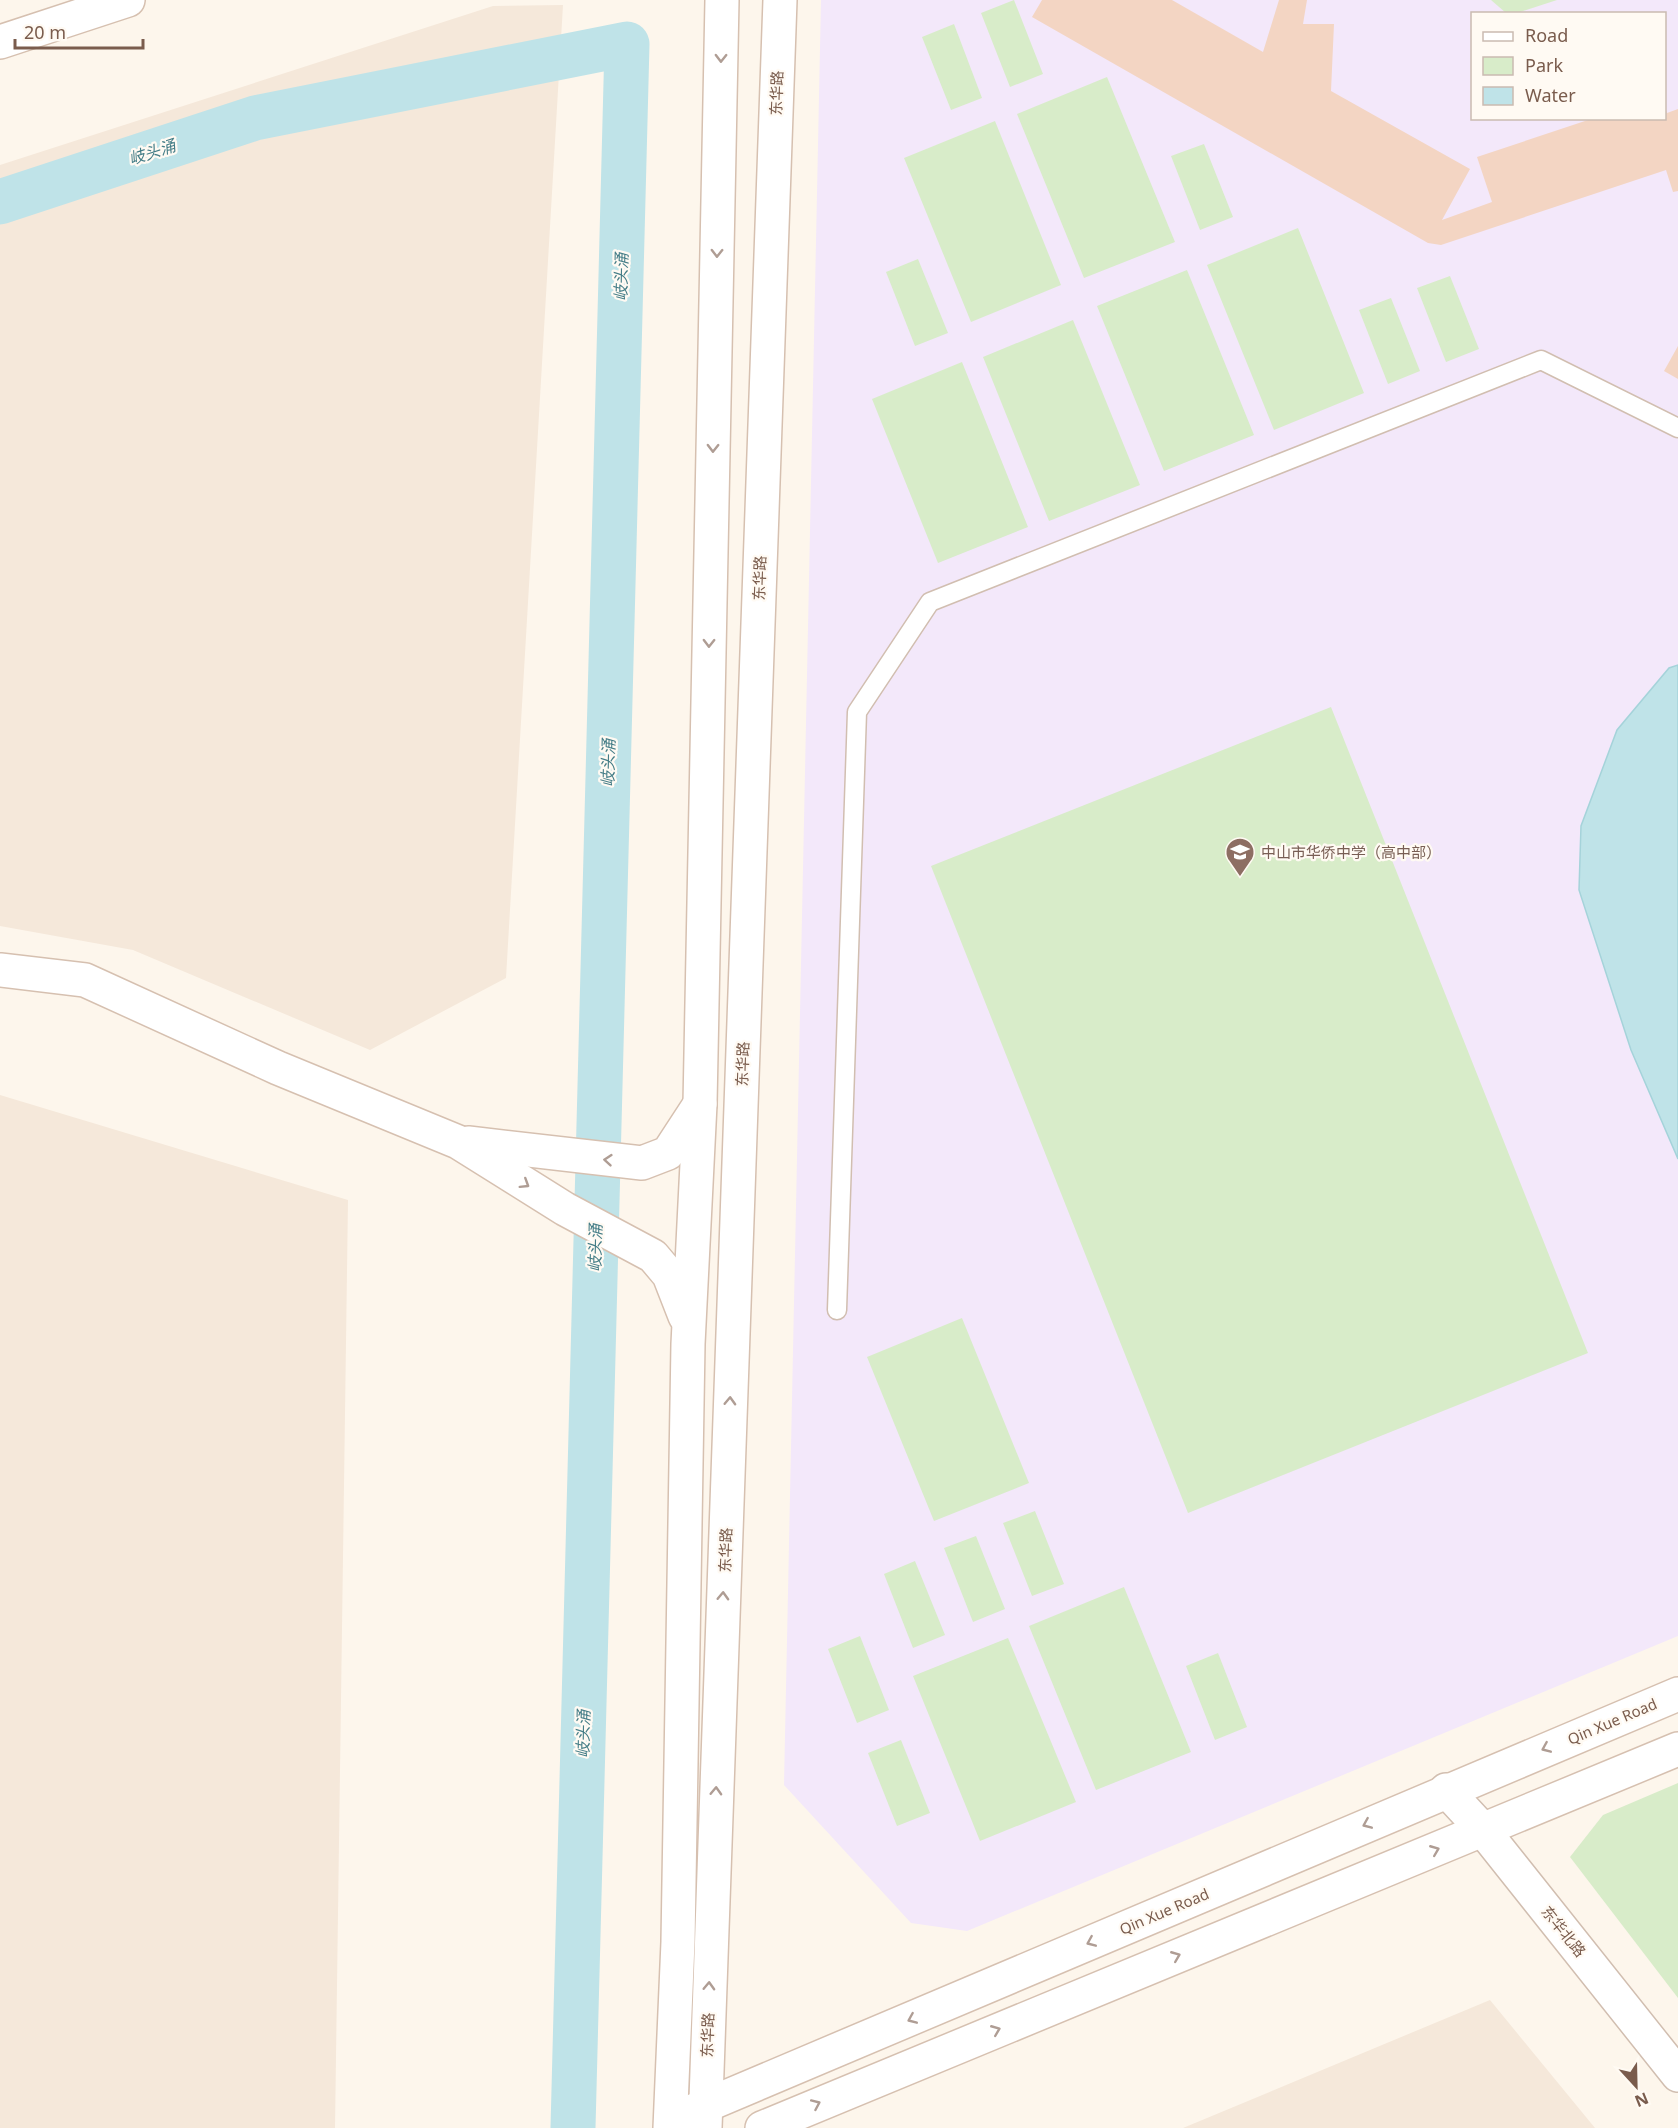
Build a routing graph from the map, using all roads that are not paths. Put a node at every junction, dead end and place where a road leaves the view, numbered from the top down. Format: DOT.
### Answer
graph roads {
  1 [pos="128,0"];
  2 [pos="722,0"];
  3 [pos="780,0"];
  4 [pos="0,42"];
  5 [pos="1678,428"];
  6 [pos="0,970"];
  7 [pos="700,1104"];
  8 [pos="458,1142"];
  9 [pos="837,1310"];
  10 [pos="688,1344"];
  11 [pos="1678,1694"];
  12 [pos="1678,1749"];
  13 [pos="1446,1790"];
  14 [pos="1483,1830"];
  15 [pos="1678,2075"];
  16 [pos="705,2116"];
  17 [pos="664,2126"];
  18 [pos="762,2128"];
  1 -- 4 [label="main road"];
  2 -- 7 [label="main road, one-way"];
  16 -- 3 [label="main road, 东华路, one-way"];
  5 -- 9 [label="lane"];
  6 -- 8 [label="main road"];
  7 -- 8 [label="main road, one-way"];
  7 -- 10 [label="main road"];
  8 -- 10 [label="main road, one-way"];
  10 -- 17 [label="main road"];
  11 -- 13 [label="main road, Qin Xue Road, one-way"];
  12 -- 14 [label="main road"];
  13 -- 14 [label="main road, 东华北路"];
  13 -- 16 [label="main road, Qin Xue Road, one-way"];
  14 -- 15 [label="main road, 东华北路"];
  18 -- 14 [label="main road, one-way"];
  16 -- 17 [label="main road, Qin Xue Road"];
}
